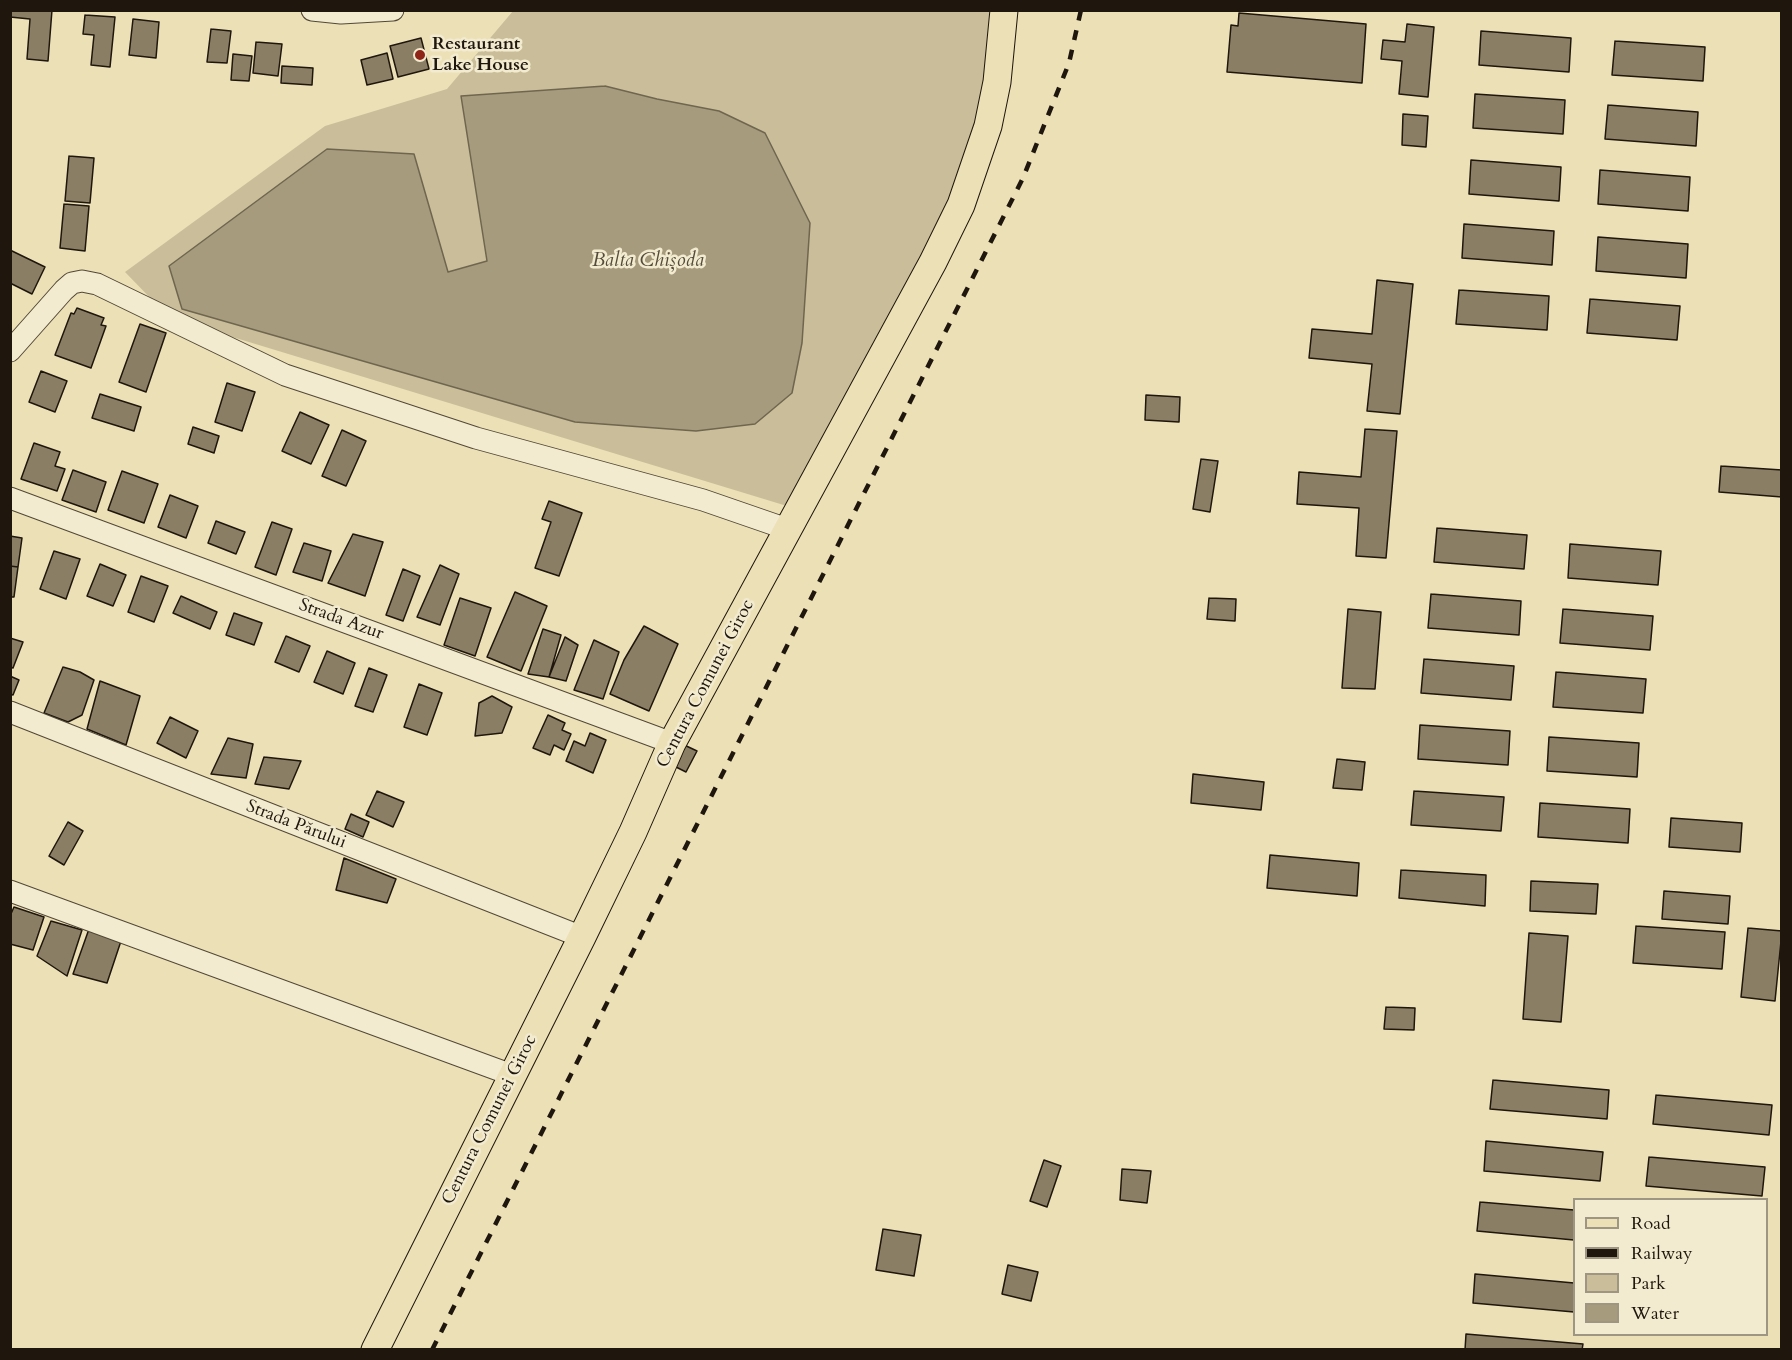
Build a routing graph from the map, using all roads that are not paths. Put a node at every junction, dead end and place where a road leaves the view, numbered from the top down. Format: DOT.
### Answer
graph roads {
  1 [pos="312,10"];
  2 [pos="393,10"];
  3 [pos="1004,10"];
  4 [pos="10,351"];
  5 [pos="10,498"];
  6 [pos="787,529"];
  7 [pos="10,712"];
  8 [pos="672,743"];
  9 [pos="10,891"];
  10 [pos="582,937"];
  11 [pos="512,1076"];
  12 [pos="375,1350"];
  1 -- 2 [label="street"];
  3 -- 6 [label="main road, Centura Comunei Giroc"];
  4 -- 6 [label="street"];
  5 -- 8 [label="street, Strada Azur"];
  6 -- 8 [label="main road, Centura Comunei Giroc"];
  7 -- 10 [label="street, Strada Părului"];
  8 -- 10 [label="main road, Centura Comunei Giroc"];
  9 -- 11 [label="street"];
  10 -- 11 [label="main road, Centura Comunei Giroc"];
  11 -- 12 [label="main road, Centura Comunei Giroc"];
}
